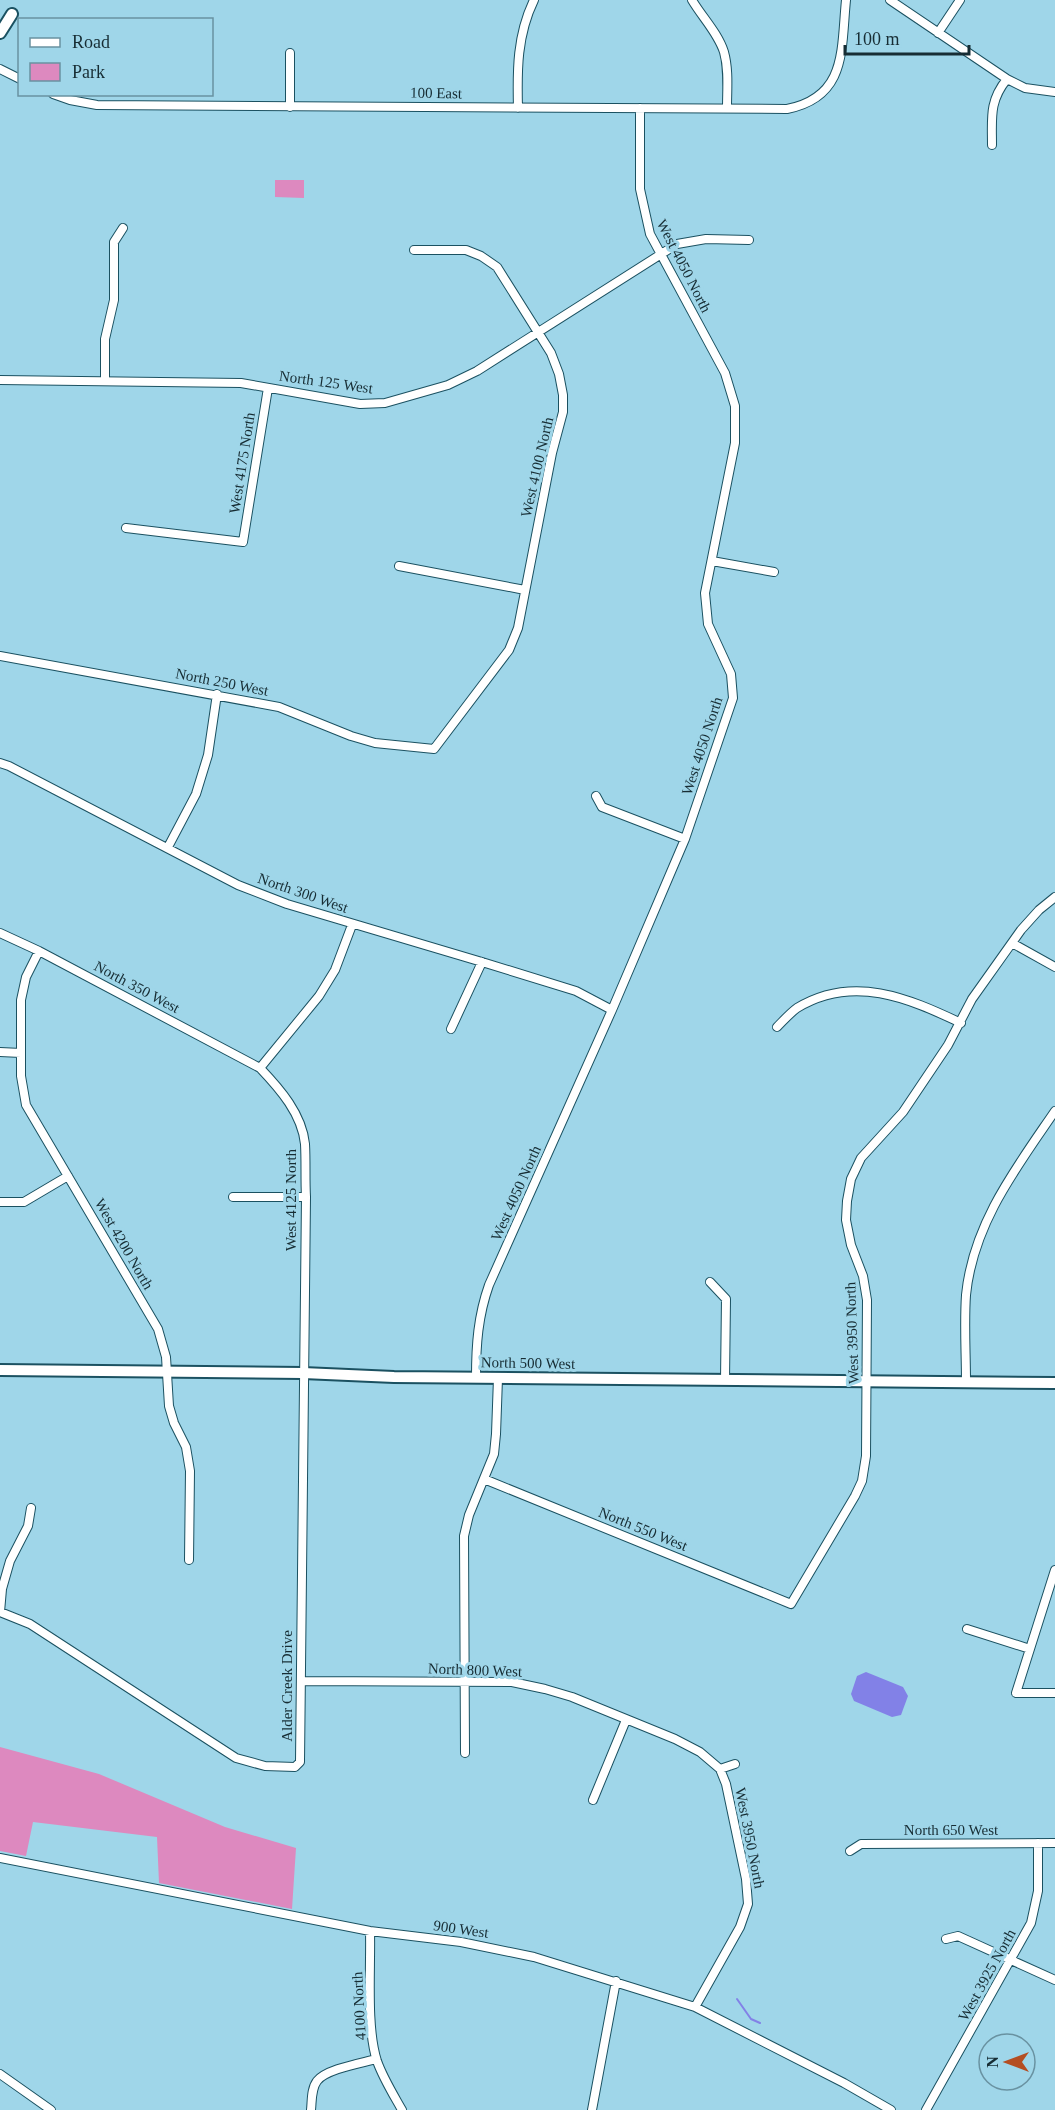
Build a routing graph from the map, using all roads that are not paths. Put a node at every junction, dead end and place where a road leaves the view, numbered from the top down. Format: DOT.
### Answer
graph roads {
  1 [pos="534,0"];
  2 [pos="692,0"];
  3 [pos="846,0"];
  4 [pos="890,0"];
  5 [pos="960,0"];
  6 [pos="12,14"];
  7 [pos="0,33"];
  8 [pos="938,33"];
  9 [pos="290,53"];
  10 [pos="0,69"];
  11 [pos="18,78"];
  12 [pos="1006,79"];
  13 [pos="1055,93"];
  14 [pos="59,96"];
  15 [pos="290,106"];
  16 [pos="518,108"];
  17 [pos="640,108"];
  18 [pos="727,108"];
  19 [pos="992,145"];
  20 [pos="123,228"];
  21 [pos="749,240"];
  22 [pos="414,250"];
  23 [pos="662,254"];
  24 [pos="538,333"];
  25 [pos="0,380"];
  26 [pos="105,381"];
  27 [pos="268,388"];
  28 [pos="126,528"];
  29 [pos="712,561"];
  30 [pos="399,566"];
  31 [pos="774,572"];
  32 [pos="525,590"];
  33 [pos="0,656"];
  34 [pos="217,694"];
  35 [pos="434,749"];
  36 [pos="0,763"];
  37 [pos="596,796"];
  38 [pos="685,839"];
  39 [pos="168,847"];
  40 [pos="1055,897"];
  41 [pos="352,925"];
  42 [pos="0,933"];
  43 [pos="1012,943"];
  44 [pos="39,951"];
  45 [pos="482,962"];
  46 [pos="1055,967"];
  47 [pos="612,1010"];
  48 [pos="961,1023"];
  49 [pos="777,1027"];
  50 [pos="451,1029"];
  51 [pos="0,1052"];
  52 [pos="21,1053"];
  53 [pos="260,1068"];
  54 [pos="1055,1111"];
  55 [pos="68,1176"];
  56 [pos="233,1197"];
  57 [pos="306,1197"];
  58 [pos="0,1202"];
  59 [pos="710,1281"];
  60 [pos="0,1370"];
  61 [pos="168,1372"];
  62 [pos="303,1373"];
  63 [pos="476,1377"];
  64 [pos="498,1378"];
  65 [pos="725,1380"];
  66 [pos="868,1381"];
  67 [pos="966,1382"];
  68 [pos="1055,1383"];
  69 [pos="484,1479"];
  70 [pos="31,1508"];
  71 [pos="189,1560"];
  72 [pos="1055,1570"];
  73 [pos="791,1604"];
  74 [pos="0,1612"];
  75 [pos="967,1629"];
  76 [pos="1030,1649"];
  77 [pos="301,1681"];
  78 [pos="465,1682"];
  79 [pos="1055,1693"];
  80 [pos="626,1720"];
  81 [pos="465,1753"];
  82 [pos="735,1764"];
  83 [pos="720,1769"];
  84 [pos="593,1800"];
  85 [pos="1038,1843"];
  86 [pos="1055,1843"];
  87 [pos="850,1851"];
  88 [pos="0,1858"];
  89 [pos="370,1931"];
  90 [pos="946,1939"];
  91 [pos="1011,1960"];
  92 [pos="1055,1980"];
  93 [pos="616,1981"];
  94 [pos="695,2007"];
  95 [pos="376,2059"];
  96 [pos="0,2075"];
  97 [pos="51,2110"];
  98 [pos="311,2110"];
  99 [pos="402,2110"];
  100 [pos="592,2110"];
  101 [pos="891,2110"];
  102 [pos="926,2110"];
  1 -- 16 [label="street"];
  2 -- 18 [label="street"];
  3 -- 18 [label="street, 100 East"];
  4 -- 8 [label="street"];
  5 -- 8 [label="street"];
  6 -- 7 [label="street"];
  8 -- 12 [label="street"];
  9 -- 15 [label="street"];
  10 -- 11 [label="street"];
  12 -- 13 [label="street"];
  12 -- 19 [label="street"];
  14 -- 15 [label="street, 100 East"];
  15 -- 16 [label="street, 100 East"];
  16 -- 17 [label="street, 100 East"];
  17 -- 18 [label="street, 100 East"];
  17 -- 23 [label="street, West 4050 North"];
  20 -- 26 [label="street"];
  21 -- 23 [label="street, North 125 West"];
  22 -- 24 [label="street, West 4100 North"];
  23 -- 24 [label="street, North 125 West"];
  23 -- 29 [label="street, West 4050 North"];
  24 -- 27 [label="street, North 125 West"];
  24 -- 32 [label="street, West 4100 North"];
  25 -- 26 [label="street, North 125 West"];
  26 -- 27 [label="street, North 125 West"];
  27 -- 28 [label="street, West 4175 North"];
  29 -- 31 [label="street"];
  29 -- 38 [label="street, West 4050 North"];
  30 -- 32 [label="street"];
  32 -- 35 [label="street, West 4100 North"];
  33 -- 34 [label="street, North 250 West"];
  34 -- 35 [label="street, North 250 West"];
  34 -- 39 [label="street"];
  36 -- 39 [label="street, North 300 West"];
  37 -- 38 [label="street"];
  38 -- 47 [label="street, West 4050 North"];
  39 -- 41 [label="street, North 300 West"];
  40 -- 43 [label="street, West 3950 North"];
  41 -- 45 [label="street, North 300 West"];
  41 -- 53 [label="street"];
  42 -- 44 [label="street, North 350 West"];
  43 -- 46 [label="street"];
  43 -- 48 [label="street, West 3950 North"];
  44 -- 52 [label="street, West 4200 North"];
  44 -- 53 [label="street, North 350 West"];
  45 -- 47 [label="street, North 300 West"];
  45 -- 50 [label="street"];
  47 -- 63 [label="street, West 4050 North"];
  48 -- 49 [label="street"];
  48 -- 66 [label="street, West 3950 North"];
  51 -- 52 [label="street"];
  52 -- 55 [label="street, West 4200 North"];
  53 -- 57 [label="street, West 4125 North"];
  54 -- 67 [label="street"];
  55 -- 58 [label="street"];
  55 -- 61 [label="street, West 4200 North"];
  56 -- 57 [label="street"];
  57 -- 62 [label="street, West 4125 North"];
  59 -- 65 [label="street"];
  60 -- 61 [label="street, North 500 West"];
  61 -- 62 [label="street, North 500 West"];
  61 -- 71 [label="street, West 4200 North"];
  62 -- 63 [label="street, North 500 West"];
  62 -- 77 [label="street, Alder Creek Drive"];
  63 -- 64 [label="street, North 500 West"];
  64 -- 65 [label="street, North 500 West"];
  64 -- 69 [label="street"];
  65 -- 66 [label="street, North 500 West"];
  66 -- 67 [label="street, North 500 West"];
  66 -- 73 [label="street, West 3950 North"];
  67 -- 68 [label="street, North 500 West"];
  69 -- 73 [label="street, North 550 West"];
  69 -- 78 [label="street"];
  70 -- 74 [label="street"];
  72 -- 76 [label="street"];
  74 -- 77 [label="street, Alder Creek Drive"];
  75 -- 76 [label="street"];
  76 -- 79 [label="street"];
  77 -- 78 [label="street, North 800 West"];
  78 -- 80 [label="street, North 800 West"];
  78 -- 81 [label="street"];
  80 -- 83 [label="street, North 800 West"];
  80 -- 84 [label="street"];
  82 -- 83 [label="street"];
  83 -- 94 [label="street, West 3950 North"];
  85 -- 86 [label="street, North 650 West"];
  85 -- 87 [label="street, North 650 West"];
  85 -- 91 [label="street, West 3925 North"];
  88 -- 89 [label="street, 900 West"];
  89 -- 93 [label="street, 900 West"];
  89 -- 95 [label="street, 4100 North"];
  90 -- 91 [label="street"];
  91 -- 92 [label="street"];
  91 -- 102 [label="street, West 3925 North"];
  93 -- 94 [label="street, 900 West"];
  93 -- 100 [label="street"];
  94 -- 101 [label="street, 900 West"];
  95 -- 98 [label="street"];
  95 -- 99 [label="street, 4100 North"];
  96 -- 97 [label="street"];
}
